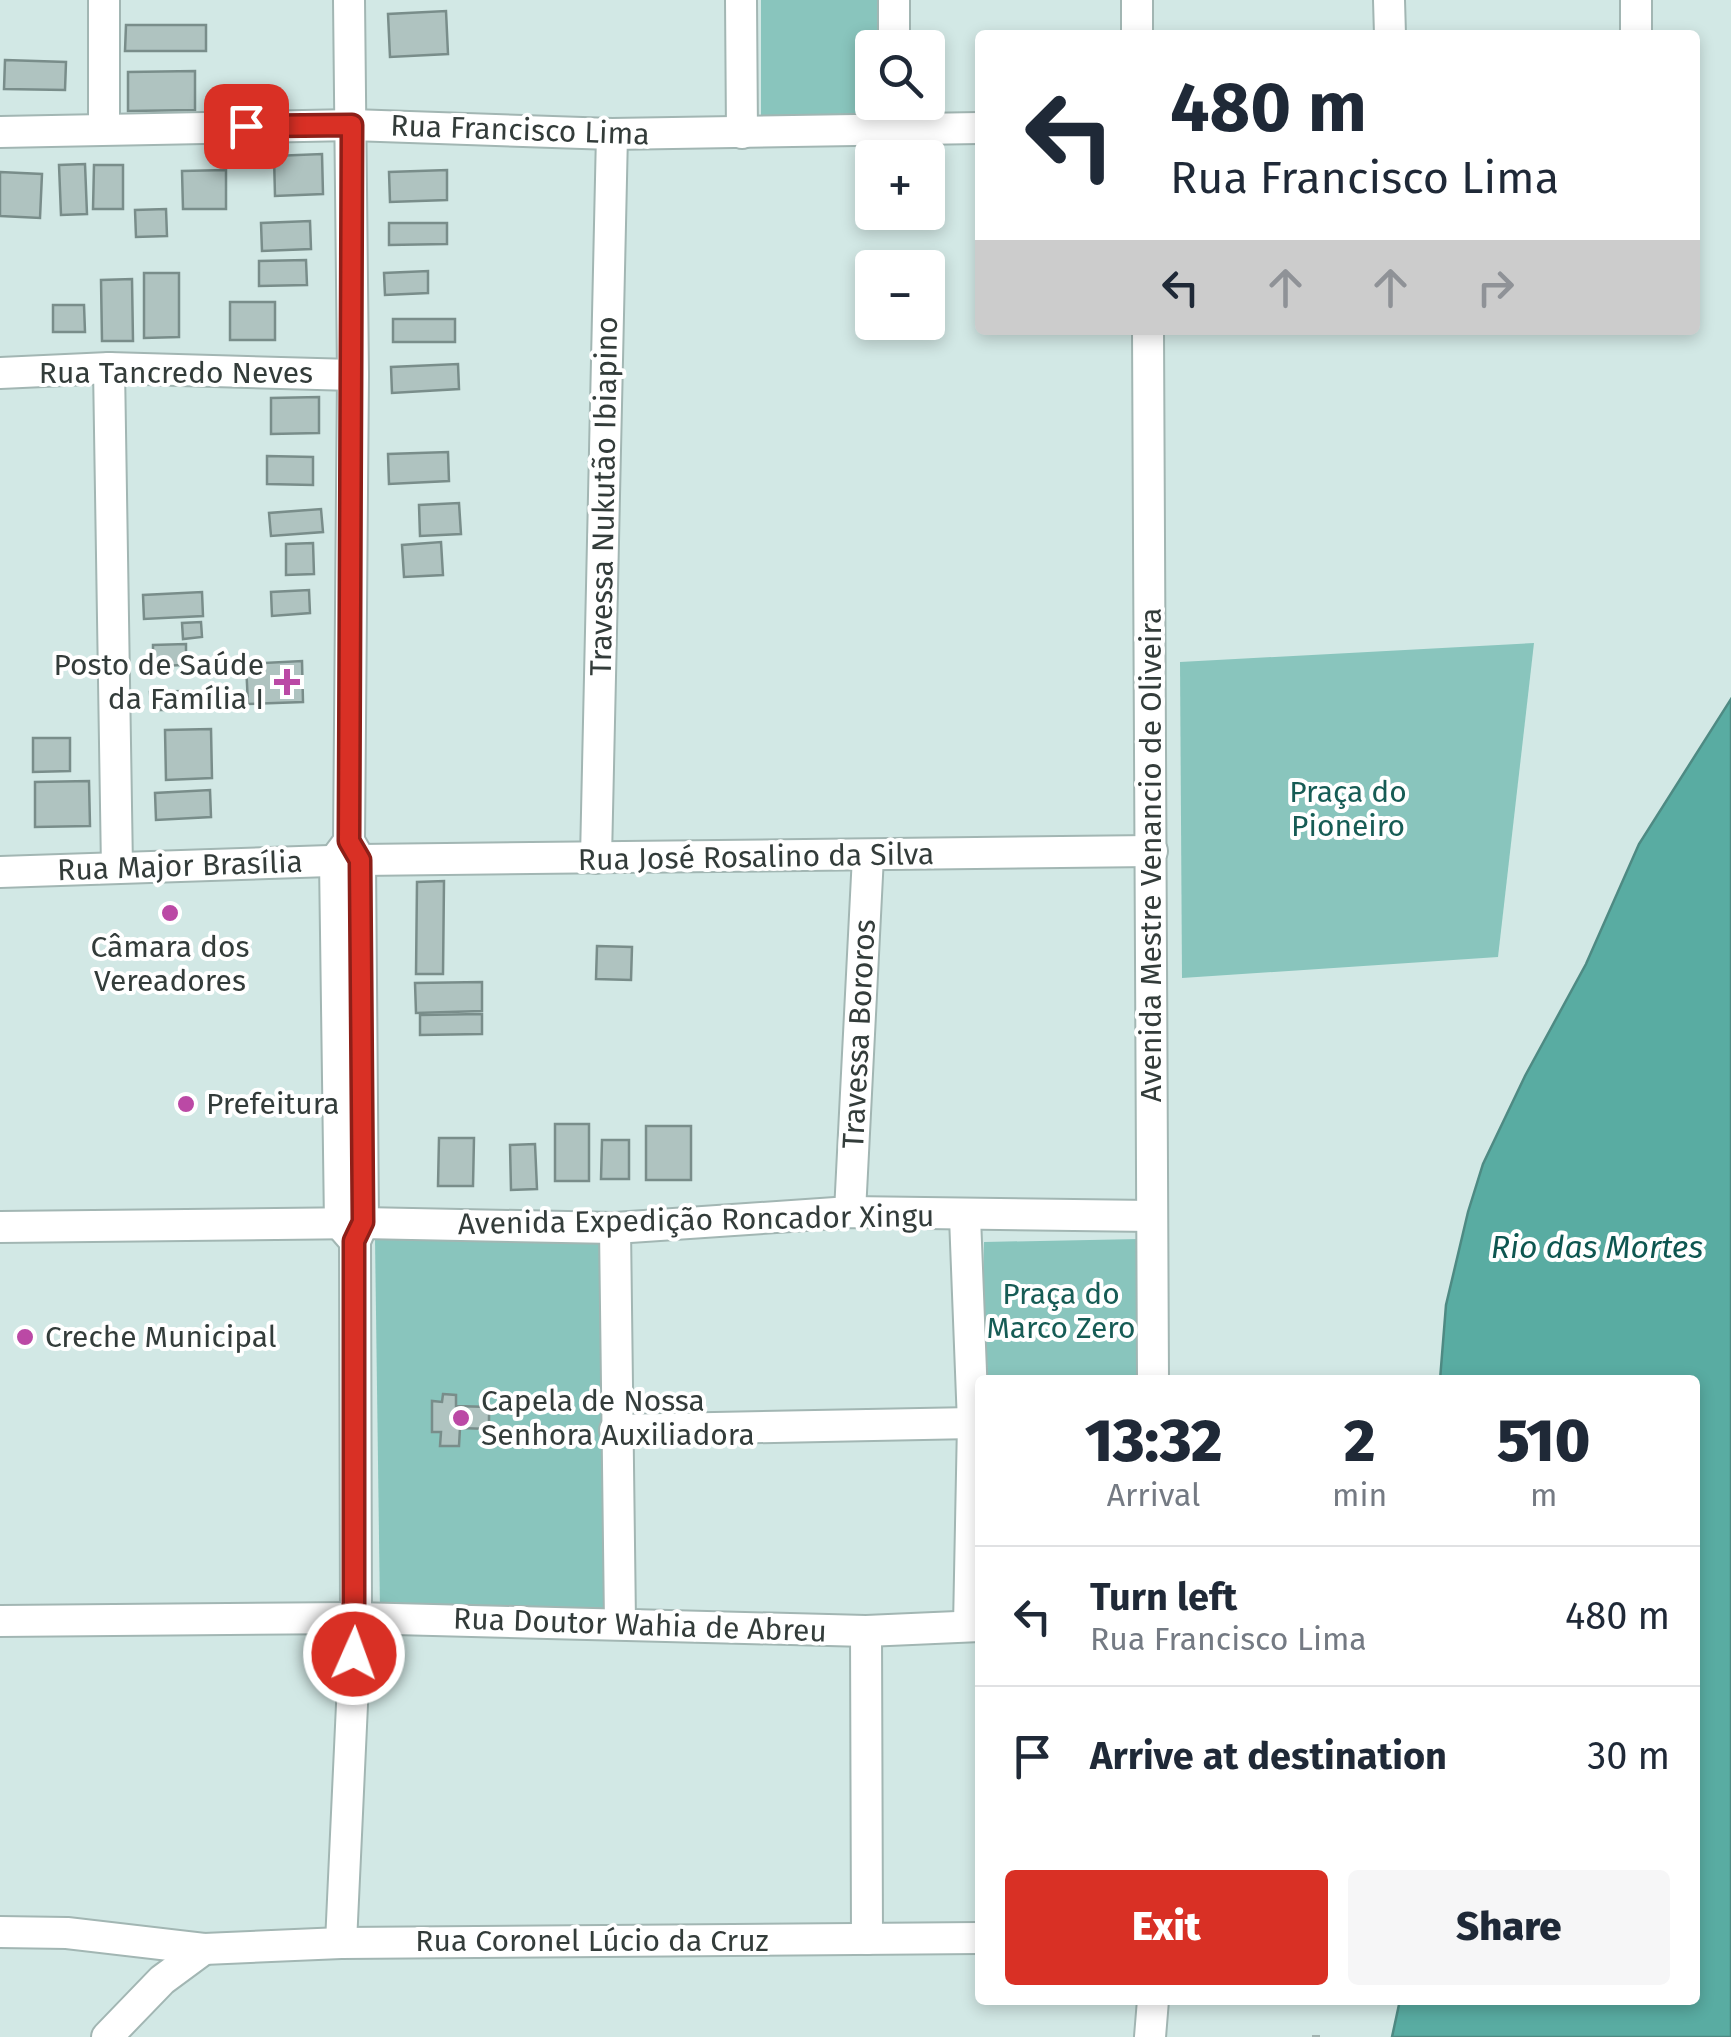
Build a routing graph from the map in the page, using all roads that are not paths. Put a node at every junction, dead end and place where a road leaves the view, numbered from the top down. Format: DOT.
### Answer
graph roads {
  1 [pos="104,0"];
  2 [pos="349,0"];
  3 [pos="742,0"];
  4 [pos="894,0"];
  5 [pos="1137,0"];
  6 [pos="1156,0"];
  7 [pos="1390,0"];
  8 [pos="1636,0"];
  9 [pos="894,30"];
  10 [pos="1137,30"];
  11 [pos="1156,30"];
  12 [pos="1390,30"];
  13 [pos="1636,30"];
  14 [pos="859,120"];
  15 [pos="923,120"];
  16 [pos="352,125"];
  17 [pos="975,127"];
  18 [pos="104,128"];
  19 [pos="0,132"];
  20 [pos="742,133"];
  21 [pos="612,134"];
  22 [pos="1148,335"];
  23 [pos="109,368"];
  24 [pos="0,373"];
  25 [pos="353,375"];
  26 [pos="1152,850"];
  27 [pos="348,854"];
  28 [pos="868,856"];
  29 [pos="596,858"];
  30 [pos="117,868"];
  31 [pos="0,872"];
  32 [pos="850,1212"];
  33 [pos="1151,1216"];
  34 [pos="964,1217"];
  35 [pos="0,1227"];
  36 [pos="615,1228"];
  37 [pos="353,1229"];
  38 [pos="1153,1375"];
  39 [pos="972,1423"];
  40 [pos="615,1430"];
  41 [pos="356,1618"];
  42 [pos="0,1621"];
  43 [pos="620,1622"];
  44 [pos="974,1626"];
  45 [pos="866,1631"];
  46 [pos="0,1932"];
  47 [pos="975,1938"];
  48 [pos="867,1939"];
  49 [pos="341,1943"];
  50 [pos="204,1949"];
  51 [pos="1153,2005"];
  52 [pos="107,2037"];
  53 [pos="1150,2037"];
  1 -- 18 [label="street"];
  2 -- 16 [label="street"];
  3 -- 20 [label="street"];
  4 -- 9 [label="street"];
  5 -- 10 [label="street"];
  6 -- 11 [label="street"];
  7 -- 12 [label="street"];
  8 -- 13 [label="street"];
  14 -- 20 [label="street, Rua Francisco Lima"];
  15 -- 17 [label="street, Rua Francisco Lima"];
  16 -- 18 [label="street, Rua Francisco Lima"];
  16 -- 21 [label="street, Rua Francisco Lima"];
  16 -- 25 [label="street"];
  18 -- 19 [label="street, Rua Francisco Lima"];
  20 -- 21 [label="street, Rua Francisco Lima"];
  21 -- 29 [label="street, Travessa Nukutão Ibiapino"];
  22 -- 26 [label="street, Avenida Mestre Venancio de Oliveira"];
  23 -- 24 [label="street, Rua Tancredo Neves"];
  23 -- 25 [label="street, Rua Tancredo Neves"];
  23 -- 30 [label="street"];
  25 -- 27 [label="street"];
  26 -- 28 [label="street, Rua José Rosalino da Silva"];
  26 -- 33 [label="street, Avenida Mestre Venancio de Oliveira"];
  27 -- 29 [label="street, Rua José Rosalino da Silva"];
  27 -- 30 [label="street, Rua Major Brasília"];
  27 -- 37 [label="street"];
  28 -- 29 [label="street, Rua José Rosalino da Silva"];
  28 -- 32 [label="street, Travessa Bororos"];
  30 -- 31 [label="street, Rua Major Brasília"];
  32 -- 34 [label="street, Avenida Expedição Roncador Xingu"];
  32 -- 36 [label="street, Avenida Expedição Roncador Xingu"];
  33 -- 34 [label="street, Avenida Expedição Roncador Xingu"];
  33 -- 38 [label="street, Avenida Mestre Venancio de Oliveira"];
  34 -- 39 [label="street"];
  35 -- 37 [label="street, Avenida Expedição Roncador Xingu"];
  36 -- 37 [label="street, Avenida Expedição Roncador Xingu"];
  36 -- 40 [label="street"];
  37 -- 41 [label="street"];
  39 -- 40 [label="street"];
  39 -- 44 [label="street"];
  40 -- 43 [label="street"];
  41 -- 42 [label="street, Rua Doutor Wahia de Abreu"];
  41 -- 43 [label="street, Rua Doutor Wahia de Abreu"];
  41 -- 49 [label="street"];
  43 -- 45 [label="street, Rua Doutor Wahia de Abreu"];
  44 -- 45 [label="street, Rua Doutor Wahia de Abreu"];
  45 -- 48 [label="street"];
  46 -- 50 [label="street, Rua Coronel Lúcio da Cruz"];
  47 -- 48 [label="street, Rua Coronel Lúcio da Cruz"];
  48 -- 49 [label="street, Rua Coronel Lúcio da Cruz"];
  49 -- 50 [label="street, Rua Coronel Lúcio da Cruz"];
  50 -- 52 [label="street"];
  51 -- 53 [label="street"];
}
